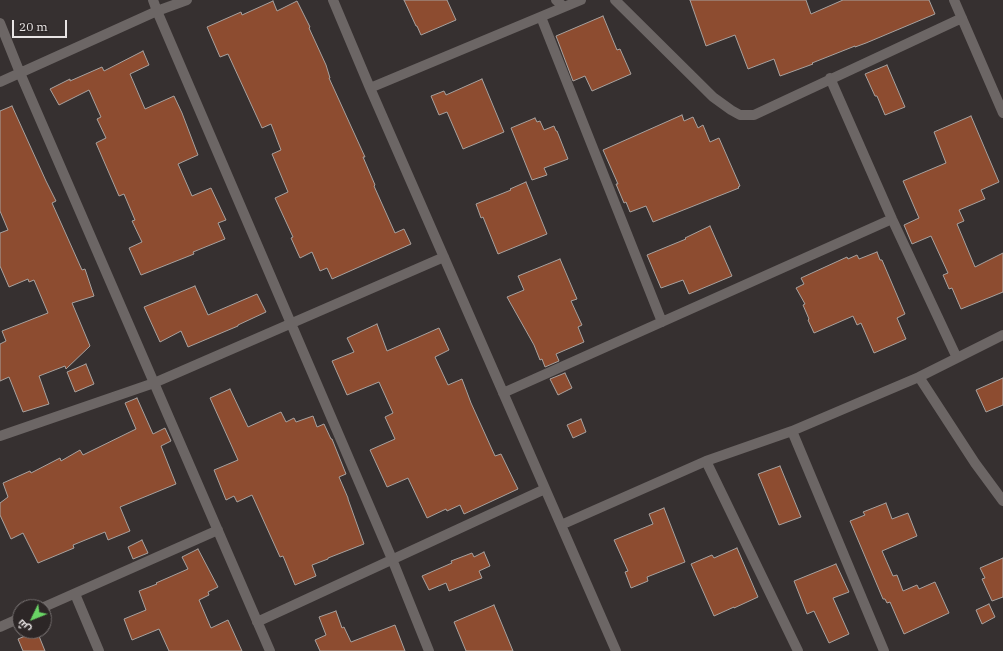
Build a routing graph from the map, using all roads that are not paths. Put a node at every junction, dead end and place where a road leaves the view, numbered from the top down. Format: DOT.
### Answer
graph roads {
  1 [pos="153,0"];
  2 [pos="187,0"];
  3 [pos="333,0"];
  4 [pos="556,0"];
  5 [pos="582,0"];
  6 [pos="615,0"];
  7 [pos="954,0"];
  8 [pos="564,7"];
  9 [pos="156,11"];
  10 [pos="541,17"];
  11 [pos="962,18"];
  12 [pos="0,23"];
  13 [pos="20,73"];
  14 [pos="830,78"];
  15 [pos="0,82"];
  16 [pos="370,88"];
  17 [pos="1003,113"];
  18 [pos="892,219"];
  19 [pos="444,257"];
  20 [pos="662,322"];
  21 [pos="291,323"];
  22 [pos="1003,335"];
  23 [pos="957,358"];
  24 [pos="919,377"];
  25 [pos="154,383"];
  26 [pos="503,393"];
  27 [pos="792,431"];
  28 [pos="0,436"];
  29 [pos="706,461"];
  30 [pos="545,489"];
  31 [pos="1003,501"];
  32 [pos="561,525"];
  33 [pos="218,530"];
  34 [pos="392,559"];
  35 [pos="75,594"];
  36 [pos="52,604"];
  37 [pos="12,622"];
  38 [pos="257,622"];
  39 [pos="0,627"];
  40 [pos="99,651"];
  41 [pos="270,651"];
  42 [pos="429,651"];
  43 [pos="616,651"];
  44 [pos="798,651"];
  45 [pos="884,651"];
  1 -- 9 [label="street"];
  2 -- 9 [label="street"];
  3 -- 16 [label="street"];
  4 -- 8 [label="street"];
  5 -- 8 [label="street"];
  6 -- 14 [label="street"];
  7 -- 11 [label="street"];
  8 -- 10 [label="street"];
  9 -- 13 [label="street"];
  9 -- 21 [label="street"];
  10 -- 16 [label="street"];
  10 -- 20 [label="street"];
  11 -- 14 [label="street"];
  11 -- 17 [label="street"];
  12 -- 13 [label="street"];
  13 -- 15 [label="street"];
  13 -- 25 [label="street"];
  14 -- 18 [label="street"];
  16 -- 19 [label="street"];
  18 -- 20 [label="street"];
  18 -- 23 [label="street"];
  19 -- 21 [label="street"];
  19 -- 26 [label="street"];
  20 -- 26 [label="street"];
  21 -- 25 [label="street"];
  21 -- 34 [label="street"];
  22 -- 23 [label="street"];
  23 -- 24 [label="street"];
  24 -- 27 [label="street"];
  24 -- 31 [label="street"];
  25 -- 28 [label="street"];
  25 -- 33 [label="street"];
  26 -- 30 [label="street"];
  27 -- 29 [label="street"];
  27 -- 45 [label="street"];
  29 -- 32 [label="street"];
  29 -- 44 [label="street"];
  30 -- 32 [label="street"];
  30 -- 34 [label="street"];
  32 -- 43 [label="street"];
  33 -- 35 [label="street"];
  33 -- 38 [label="street"];
  34 -- 38 [label="street"];
  34 -- 42 [label="street"];
  35 -- 36 [label="street"];
  35 -- 40 [label="street"];
  37 -- 39 [label="street"];
  38 -- 41 [label="street"];
}
